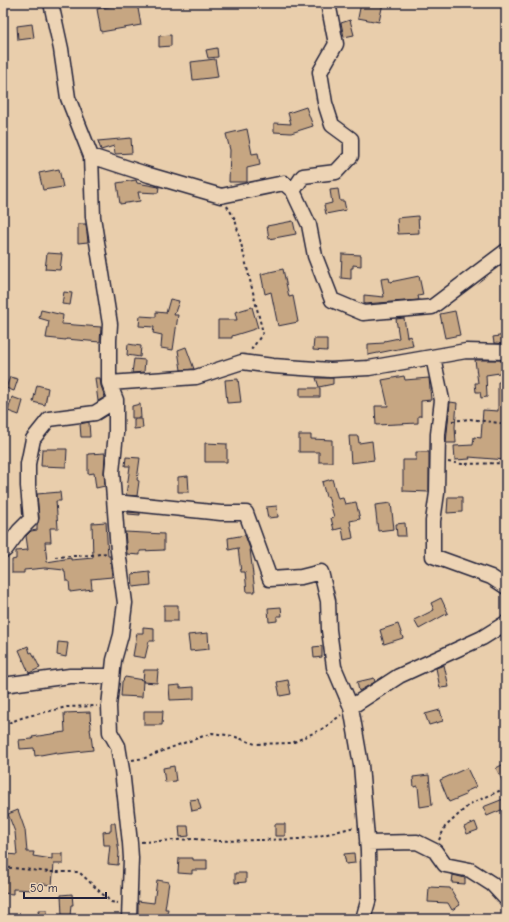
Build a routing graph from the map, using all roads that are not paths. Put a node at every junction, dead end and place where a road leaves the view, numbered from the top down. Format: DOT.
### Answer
graph roads {
  1 [pos="51,3"];
  2 [pos="328,3"];
  3 [pos="91,156"];
  4 [pos="293,191"];
  5 [pos="506,251"];
  6 [pos="506,352"];
  7 [pos="433,357"];
  8 [pos="109,383"];
  9 [pos="116,400"];
  10 [pos="115,502"];
  11 [pos="5,550"];
  12 [pos="506,587"];
  13 [pos="506,623"];
  14 [pos="112,676"];
  15 [pos="3,685"];
  16 [pos="351,707"];
  17 [pos="367,843"];
  18 [pos="506,899"];
  19 [pos="129,912"];
  20 [pos="363,919"];
  1 -- 3 [label="street"];
  2 -- 4 [label="street"];
  3 -- 4 [label="street"];
  3 -- 8 [label="street"];
  4 -- 5 [label="street"];
  6 -- 7 [label="street"];
  7 -- 8 [label="street"];
  7 -- 12 [label="street"];
  8 -- 9 [label="street"];
  9 -- 10 [label="street"];
  9 -- 11 [label="street"];
  10 -- 14 [label="street"];
  10 -- 16 [label="street"];
  13 -- 16 [label="street"];
  14 -- 15 [label="street"];
  14 -- 19 [label="street"];
  16 -- 17 [label="street"];
  17 -- 18 [label="street"];
  17 -- 20 [label="street"];
}
